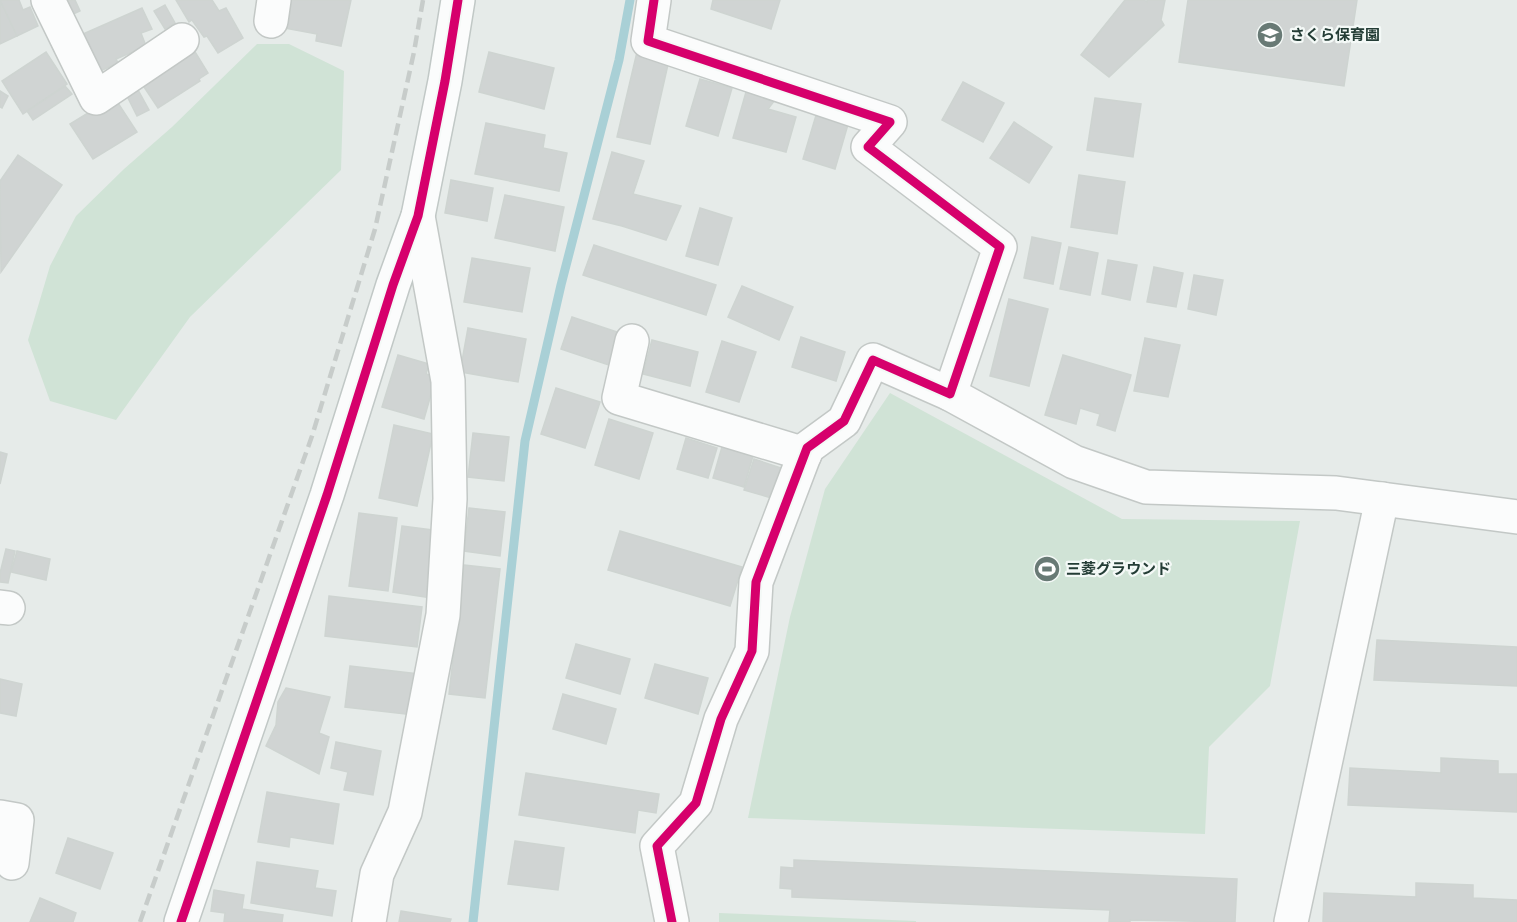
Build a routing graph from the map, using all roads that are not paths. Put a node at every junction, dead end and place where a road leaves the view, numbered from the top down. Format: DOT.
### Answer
graph roads {
  1 [pos="48,0"];
  2 [pos="458,0"];
  3 [pos="654,0"];
  4 [pos="182,40"];
  5 [pos="418,216"];
  6 [pos="632,341"];
  7 [pos="950,394"];
  8 [pos="805,454"];
  9 [pos="1382,499"];
  10 [pos="1517,517"];
  11 [pos="0,817"];
  12 [pos="12,863"];
  13 [pos="181,922"];
  14 [pos="369,922"];
  15 [pos="672,922"];
  16 [pos="1291,922"];
  1 -- 4 [label="street"];
  2 -- 5 [label="street"];
  3 -- 7 [label="street"];
  5 -- 13 [label="street"];
  5 -- 14 [label="street"];
  6 -- 8 [label="street"];
  7 -- 8 [label="street"];
  7 -- 9 [label="street"];
  8 -- 15 [label="street"];
  9 -- 10 [label="street"];
  9 -- 16 [label="street"];
  11 -- 12 [label="street"];
}
